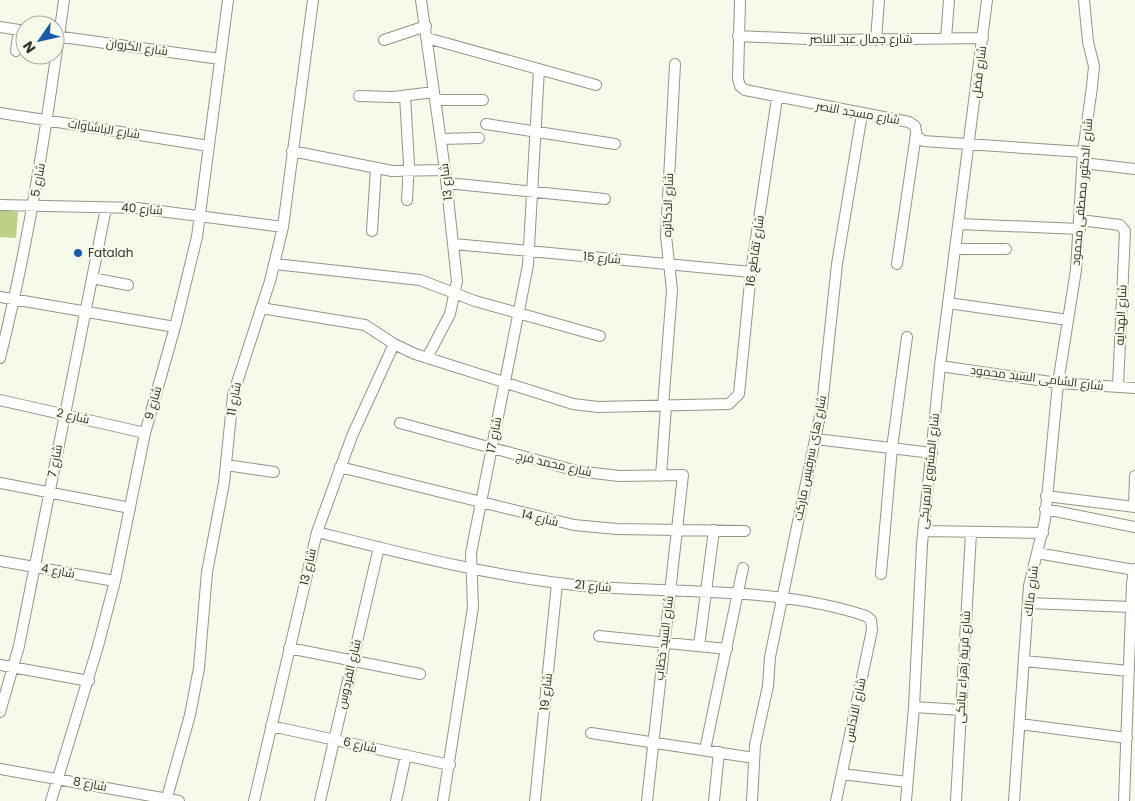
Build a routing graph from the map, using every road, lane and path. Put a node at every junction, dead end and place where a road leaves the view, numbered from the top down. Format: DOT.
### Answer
graph roads {
  1 [pos="64,0"];
  2 [pos="228,0"];
  3 [pos="313,0"];
  4 [pos="421,0"];
  5 [pos="740,0"];
  6 [pos="879,0"];
  7 [pos="949,0"];
  8 [pos="987,0"];
  9 [pos="1084,0"];
  10 [pos="61,15"];
  11 [pos="426,26"];
  12 [pos="0,27"];
  13 [pos="15,29"];
  14 [pos="738,36"];
  15 [pos="65,37"];
  16 [pos="427,38"];
  17 [pos="946,38"];
  18 [pos="983,38"];
  19 [pos="384,40"];
  20 [pos="876,40"];
  21 [pos="220,59"];
  22 [pos="675,64"];
  23 [pos="54,65"];
  24 [pos="539,69"];
  25 [pos="596,85"];
  26 [pos="359,96"];
  27 [pos="405,96"];
  28 [pos="435,96"];
  29 [pos="777,98"];
  30 [pos="483,100"];
  31 [pos="0,112"];
  32 [pos="862,114"];
  33 [pos="48,120"];
  34 [pos="486,124"];
  35 [pos="535,131"];
  36 [pos="916,134"];
  37 [pos="479,138"];
  38 [pos="441,139"];
  39 [pos="970,143"];
  40 [pos="615,144"];
  41 [pos="209,146"];
  42 [pos="292,151"];
  43 [pos="1083,157"];
  44 [pos="376,168"];
  45 [pos="1135,169"];
  46 [pos="445,170"];
  47 [pos="409,172"];
  48 [pos="447,183"];
  49 [pos="534,192"];
  50 [pos="605,199"];
  51 [pos="408,200"];
  52 [pos="0,205"];
  53 [pos="34,207"];
  54 [pos="106,208"];
  55 [pos="201,215"];
  56 [pos="959,224"];
  57 [pos="1080,224"];
  58 [pos="283,227"];
  59 [pos="372,230"];
  60 [pos="454,244"];
  61 [pos="956,249"];
  62 [pos="1006,249"];
  63 [pos="530,252"];
  64 [pos="275,264"];
  65 [pos="897,264"];
  66 [pos="670,265"];
  67 [pos="751,272"];
  68 [pos="92,278"];
  69 [pos="128,285"];
  70 [pos="456,293"];
  71 [pos="0,297"];
  72 [pos="14,300"];
  73 [pos="948,303"];
  74 [pos="261,308"];
  75 [pos="85,312"];
  76 [pos="519,312"];
  77 [pos="1068,320"];
  78 [pos="175,327"];
  79 [pos="600,336"];
  80 [pos="907,337"];
  81 [pos="394,344"];
  82 [pos="0,358"];
  83 [pos="427,358"];
  84 [pos="940,366"];
  85 [pos="504,382"];
  86 [pos="1058,383"];
  87 [pos="1118,388"];
  88 [pos="1135,388"];
  89 [pos="0,400"];
  90 [pos="665,406"];
  91 [pos="64,414"];
  92 [pos="400,423"];
  93 [pos="145,433"];
  94 [pos="816,439"];
  95 [pos="892,448"];
  96 [pos="491,449"];
  97 [pos="932,453"];
  98 [pos="226,465"];
  99 [pos="340,467"];
  100 [pos="274,472"];
  101 [pos="683,475"];
  102 [pos="661,476"];
  103 [pos="1135,476"];
  104 [pos="0,483"];
  105 [pos="49,492"];
  106 [pos="1046,496"];
  107 [pos="481,503"];
  108 [pos="1134,507"];
  109 [pos="130,508"];
  110 [pos="1045,509"];
  111 [pos="1135,527"];
  112 [pos="677,530"];
  113 [pos="714,530"];
  114 [pos="745,531"];
  115 [pos="924,531"];
  116 [pos="317,532"];
  117 [pos="971,533"];
  118 [pos="1043,533"];
  119 [pos="379,547"];
  120 [pos="1037,553"];
  121 [pos="0,561"];
  122 [pos="34,567"];
  123 [pos="743,568"];
  124 [pos="472,570"];
  125 [pos="1135,570"];
  126 [pos="881,574"];
  127 [pos="115,581"];
  128 [pos="557,583"];
  129 [pos="670,590"];
  130 [pos="706,593"];
  131 [pos="738,595"];
  132 [pos="782,598"];
  133 [pos="1028,603"];
  134 [pos="1131,607"];
  135 [pos="871,620"];
  136 [pos="599,636"];
  137 [pos="1133,636"];
  138 [pos="664,643"];
  139 [pos="698,646"];
  140 [pos="289,648"];
  141 [pos="726,649"];
  142 [pos="352,661"];
  143 [pos="1024,662"];
  144 [pos="0,665"];
  145 [pos="14,668"];
  146 [pos="1129,671"];
  147 [pos="420,674"];
  148 [pos="88,681"];
  149 [pos="1132,703"];
  150 [pos="914,707"];
  151 [pos="960,710"];
  152 [pos="0,712"];
  153 [pos="1020,724"];
  154 [pos="271,726"];
  155 [pos="591,734"];
  156 [pos="1127,738"];
  157 [pos="334,739"];
  158 [pos="652,742"];
  159 [pos="705,750"];
  160 [pos="719,752"];
  161 [pos="406,755"];
  162 [pos="754,758"];
  163 [pos="450,765"];
  164 [pos="1130,765"];
  165 [pos="0,769"];
  166 [pos="842,774"];
  167 [pos="58,779"];
  168 [pos="907,782"];
  169 [pos="166,800"];
  170 [pos="51,801"];
  171 [pos="179,801"];
  172 [pos="254,801"];
  173 [pos="320,801"];
  174 [pos="396,801"];
  175 [pos="443,801"];
  176 [pos="535,801"];
  177 [pos="647,801"];
  178 [pos="714,801"];
  179 [pos="752,801"];
  180 [pos="836,801"];
  181 [pos="906,801"];
  182 [pos="956,801"];
  183 [pos="1014,801"];
  184 [pos="1124,801"];
  1 -- 10 [label="street, شارع 5"];
  2 -- 21 [label="street, شارع 9"];
  3 -- 42 [label="street, شارع 11"];
  4 -- 11 [label="street, شارع 13"];
  5 -- 14 [label="street, شارع مسجد النصر"];
  6 -- 20 [label="street"];
  7 -- 17 [label="street"];
  8 -- 18 [label="street, شارع فضل"];
  9 -- 43 [label="street, شارع الدكتور مصطفى محمود"];
  11 -- 16 [label="street, شارع 13"];
  11 -- 19 [label="street"];
  12 -- 13 [label="street"];
  14 -- 20 [label="street, شارع جمال عبد الناصر"];
  14 -- 29 [label="street, شارع مسجد النصر"];
  15 -- 21 [label="street, شارع الكروان"];
  16 -- 24 [label="street"];
  16 -- 28 [label="street, شارع 13"];
  17 -- 18 [label="street, شارع جمال عبد الناصر"];
  17 -- 20 [label="street, شارع جمال عبد الناصر"];
  18 -- 39 [label="street, شارع فضل"];
  21 -- 41 [label="street, شارع 9"];
  22 -- 66 [label="street, شارع الدكاتره"];
  23 -- 33 [label="street, شارع 5"];
  24 -- 25 [label="street"];
  24 -- 35 [label="street, شارع 17"];
  26 -- 27 [label="street"];
  27 -- 28 [label="street"];
  27 -- 47 [label="street"];
  28 -- 30 [label="street"];
  28 -- 38 [label="street, شارع 13"];
  29 -- 32 [label="street, شارع مسجد النصر"];
  29 -- 67 [label="street, شارع تقاطع 16"];
  31 -- 33 [label="street, شارع الباشاوات"];
  32 -- 36 [label="street, شارع مسجد النصر"];
  32 -- 94 [label="street, شارع هاى سرفيس ماركت"];
  33 -- 41 [label="street, شارع الباشاوات"];
  33 -- 53 [label="street, شارع 5"];
  34 -- 35 [label="street"];
  35 -- 40 [label="street"];
  35 -- 49 [label="street, شارع 17"];
  36 -- 39 [label="street, شارع مسجد النصر"];
  36 -- 65 [label="street"];
  37 -- 38 [label="street"];
  38 -- 46 [label="street, شارع 13"];
  39 -- 43 [label="street, شارع مسجد النصر"];
  39 -- 56 [label="street, شارع المشروع الامريكى"];
  41 -- 55 [label="street, شارع 9"];
  42 -- 44 [label="street"];
  42 -- 58 [label="street, شارع 11"];
  43 -- 45 [label="street, شارع مسجد النصر"];
  43 -- 57 [label="street, شارع الدكتور مصطفى محمود"];
  44 -- 47 [label="street"];
  44 -- 59 [label="street"];
  46 -- 47 [label="street"];
  46 -- 48 [label="street, شارع 13"];
  47 -- 51 [label="street"];
  48 -- 49 [label="street"];
  48 -- 60 [label="street, شارع 13"];
  49 -- 50 [label="street"];
  49 -- 63 [label="street, شارع 17"];
  52 -- 53 [label="street, شارع 40"];
  53 -- 54 [label="street, شارع 40"];
  53 -- 72 [label="street, شارع 5"];
  54 -- 55 [label="street, شارع 40"];
  54 -- 68 [label="street, شارع 7"];
  55 -- 58 [label="street, شارع 40"];
  55 -- 78 [label="street, شارع 9"];
  56 -- 57 [label="street, شارع الهدايه"];
  56 -- 61 [label="street, شارع المشروع الامريكى"];
  57 -- 77 [label="street, شارع الدكتور مصطفى محمود"];
  57 -- 87 [label="street, شارع الهدايه"];
  58 -- 64 [label="street, شارع 11"];
  60 -- 63 [label="street, شارع 15"];
  60 -- 70 [label="street, شارع 13"];
  61 -- 62 [label="street"];
  61 -- 73 [label="street, شارع المشروع الامريكى"];
  63 -- 66 [label="street, شارع 15"];
  63 -- 76 [label="street, شارع 17"];
  64 -- 70 [label="street"];
  64 -- 74 [label="street, شارع 11"];
  66 -- 67 [label="street, شارع 15"];
  66 -- 90 [label="street, شارع الدكاتره"];
  67 -- 90 [label="street, شارع تقاطع 16"];
  68 -- 69 [label="street"];
  68 -- 75 [label="street, شارع 7"];
  70 -- 76 [label="street"];
  70 -- 83 [label="street, شارع 13"];
  71 -- 72 [label="street"];
  72 -- 75 [label="street"];
  72 -- 82 [label="street, شارع 5"];
  73 -- 77 [label="street"];
  73 -- 84 [label="street, شارع المشروع الامريكى"];
  74 -- 81 [label="street"];
  74 -- 98 [label="street, شارع 11"];
  75 -- 78 [label="street"];
  75 -- 91 [label="street, شارع 7"];
  76 -- 79 [label="street"];
  76 -- 85 [label="street, شارع 17"];
  77 -- 86 [label="street, شارع الدكتور مصطفى محمود"];
  78 -- 93 [label="street, شارع 9"];
  80 -- 95 [label="street"];
  81 -- 83 [label="street"];
  81 -- 99 [label="street, شارع 13"];
  83 -- 85 [label="street"];
  84 -- 86 [label="street, شارع الشامى السيد محمود"];
  84 -- 97 [label="street, شارع المشروع الامريكى"];
  85 -- 90 [label="street"];
  85 -- 96 [label="street, شارع 17"];
  86 -- 87 [label="street, شارع الشامى السيد محمود"];
  86 -- 106 [label="street, شارع مالك"];
  87 -- 88 [label="street, شارع الشامى السيد محمود"];
  89 -- 91 [label="street, شارع 2"];
  90 -- 102 [label="street, شارع الدكاتره"];
  91 -- 93 [label="street, شارع 2"];
  91 -- 105 [label="street, شارع 7"];
  92 -- 96 [label="street, شارع محمد فرج"];
  93 -- 109 [label="street, شارع 9"];
  94 -- 95 [label="street"];
  94 -- 132 [label="street, شارع هاى سرفيس ماركت"];
  95 -- 97 [label="street"];
  95 -- 126 [label="street"];
  96 -- 102 [label="street, شارع محمد فرج"];
  96 -- 107 [label="street, شارع 17"];
  97 -- 115 [label="street, شارع المشروع الامريكى"];
  98 -- 100 [label="street"];
  98 -- 169 [label="street, شارع 11"];
  99 -- 107 [label="street, شارع 14"];
  99 -- 116 [label="street, شارع 13"];
  101 -- 102 [label="street, شارع محمد فرج"];
  101 -- 112 [label="street, شارع السيد خطاب"];
  103 -- 108 [label="street"];
  104 -- 105 [label="street"];
  105 -- 109 [label="street"];
  105 -- 122 [label="street, شارع 7"];
  106 -- 108 [label="street"];
  106 -- 110 [label="street, شارع مالك"];
  107 -- 112 [label="street, شارع 14"];
  107 -- 124 [label="street, شارع 17"];
  109 -- 127 [label="street, شارع 9"];
  110 -- 111 [label="street"];
  110 -- 118 [label="street, شارع مالك"];
  112 -- 113 [label="street, شارع 14"];
  112 -- 129 [label="street, شارع السيد خطاب"];
  113 -- 114 [label="street, شارع 14"];
  113 -- 130 [label="street"];
  115 -- 117 [label="street"];
  115 -- 150 [label="street, شارع المشروع الامريكى"];
  116 -- 119 [label="street, شارع 21"];
  116 -- 140 [label="street, شارع 13"];
  117 -- 118 [label="street"];
  117 -- 151 [label="street, شارع قرية زهراء بيانكى"];
  118 -- 120 [label="street, شارع مالك"];
  119 -- 124 [label="street, شارع 21"];
  119 -- 142 [label="street, شارع الفردوس"];
  120 -- 125 [label="street"];
  120 -- 133 [label="street, شارع مالك"];
  121 -- 122 [label="street, شارع 4"];
  122 -- 127 [label="street, شارع 4"];
  122 -- 145 [label="street, شارع 7"];
  123 -- 131 [label="street"];
  124 -- 128 [label="street, شارع 21"];
  124 -- 163 [label="street, شارع 17"];
  125 -- 134 [label="street"];
  127 -- 148 [label="street, شارع 9"];
  128 -- 129 [label="street, شارع 21"];
  128 -- 176 [label="street, شارع 19"];
  129 -- 130 [label="street, شارع 21"];
  129 -- 138 [label="street, شارع السيد خطاب"];
  130 -- 131 [label="street, شارع 21"];
  130 -- 139 [label="street"];
  131 -- 132 [label="street, شارع 21"];
  131 -- 141 [label="street"];
  132 -- 135 [label="street, شارع 21"];
  132 -- 162 [label="street, شارع هاى سرفيس ماركت"];
  133 -- 134 [label="street"];
  133 -- 143 [label="street, شارع مالك"];
  134 -- 137 [label="street"];
  135 -- 166 [label="street, شارع الاندلس"];
  136 -- 138 [label="street"];
  137 -- 146 [label="street"];
  138 -- 139 [label="street"];
  138 -- 158 [label="street, شارع السيد خطاب"];
  139 -- 141 [label="street"];
  140 -- 142 [label="street"];
  140 -- 154 [label="street, شارع 13"];
  141 -- 159 [label="street"];
  142 -- 147 [label="street"];
  142 -- 157 [label="street, شارع الفردوس"];
  143 -- 146 [label="street"];
  143 -- 153 [label="street, شارع مالك"];
  144 -- 145 [label="street"];
  145 -- 148 [label="street"];
  145 -- 152 [label="street, شارع 7"];
  146 -- 149 [label="street"];
  148 -- 167 [label="street, شارع 9"];
  149 -- 156 [label="street"];
  150 -- 151 [label="street"];
  150 -- 168 [label="street, شارع المشروع الامريكى"];
  151 -- 182 [label="street, شارع قرية زهراء بيانكى"];
  153 -- 156 [label="street"];
  153 -- 183 [label="street, شارع مالك"];
  154 -- 157 [label="street, شارع 6"];
  154 -- 172 [label="street, شارع 13"];
  155 -- 158 [label="street"];
  156 -- 164 [label="street"];
  157 -- 161 [label="street, شارع 6"];
  157 -- 173 [label="street, شارع الفردوس"];
  158 -- 159 [label="street"];
  158 -- 177 [label="street, شارع السيد خطاب"];
  159 -- 160 [label="street"];
  160 -- 162 [label="street"];
  160 -- 178 [label="street"];
  161 -- 163 [label="street, شارع 6"];
  161 -- 174 [label="street"];
  162 -- 179 [label="street, شارع هاى سرفيس ماركت"];
  163 -- 175 [label="street, شارع 17"];
  164 -- 184 [label="street"];
  165 -- 167 [label="street, شارع 8"];
  166 -- 168 [label="street"];
  166 -- 180 [label="street, شارع الاندلس"];
  167 -- 169 [label="street, شارع 8"];
  167 -- 170 [label="street, شارع 9"];
  168 -- 181 [label="street, شارع المشروع الامريكى"];
  169 -- 171 [label="street, شارع 8"];
}
